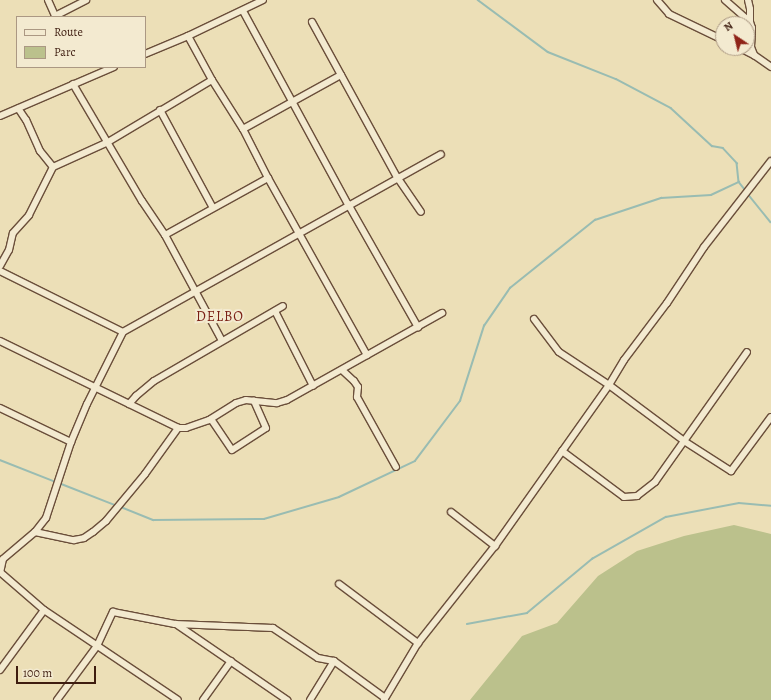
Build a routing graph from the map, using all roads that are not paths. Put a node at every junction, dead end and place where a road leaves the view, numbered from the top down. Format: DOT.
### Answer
graph roads {
  1 [pos="48,0"];
  2 [pos="86,0"];
  3 [pos="263,0"];
  4 [pos="657,0"];
  5 [pos="725,0"];
  6 [pos="748,0"];
  7 [pos="243,11"];
  8 [pos="743,16"];
  9 [pos="750,16"];
  10 [pos="312,22"];
  11 [pos="188,36"];
  12 [pos="715,36"];
  13 [pos="146,54"];
  14 [pos="755,56"];
  15 [pos="771,67"];
  16 [pos="112,68"];
  17 [pos="341,75"];
  18 [pos="212,80"];
  19 [pos="73,84"];
  20 [pos="292,102"];
  21 [pos="18,108"];
  22 [pos="160,110"];
  23 [pos="0,116"];
  24 [pos="244,129"];
  25 [pos="108,142"];
  26 [pos="441,154"];
  27 [pos="771,161"];
  28 [pos="53,167"];
  29 [pos="397,177"];
  30 [pos="268,178"];
  31 [pos="348,204"];
  32 [pos="213,208"];
  33 [pos="421,212"];
  34 [pos="298,232"];
  35 [pos="165,235"];
  36 [pos="0,266"];
  37 [pos="0,271"];
  38 [pos="194,290"];
  39 [pos="283,306"];
  40 [pos="275,311"];
  41 [pos="442,314"];
  42 [pos="534,319"];
  43 [pos="418,327"];
  44 [pos="123,332"];
  45 [pos="0,341"];
  46 [pos="222,341"];
  47 [pos="746,352"];
  48 [pos="367,355"];
  49 [pos="342,370"];
  50 [pos="609,385"];
  51 [pos="313,386"];
  52 [pos="95,388"];
  53 [pos="254,401"];
  54 [pos="129,404"];
  55 [pos="0,408"];
  56 [pos="771,417"];
  57 [pos="211,419"];
  58 [pos="178,428"];
  59 [pos="684,441"];
  60 [pos="71,442"];
  61 [pos="562,451"];
  62 [pos="396,468"];
  63 [pos="451,512"];
  64 [pos="35,532"];
  65 [pos="495,546"];
  66 [pos="0,572"];
  67 [pos="339,584"];
  68 [pos="44,610"];
  69 [pos="175,624"];
  70 [pos="418,643"];
  71 [pos="97,646"];
  72 [pos="231,661"];
  73 [pos="334,661"];
  74 [pos="0,670"];
  75 [pos="385,699"];
  76 [pos="57,700"];
  77 [pos="178,700"];
  78 [pos="203,700"];
  79 [pos="287,700"];
  80 [pos="310,700"];
  1 -- 2 [label="street"];
  3 -- 7 [label="street"];
  4 -- 12 [label="street"];
  5 -- 8 [label="street"];
  6 -- 9 [label="street"];
  7 -- 11 [label="street"];
  7 -- 20 [label="street"];
  10 -- 17 [label="street"];
  11 -- 13 [label="street"];
  11 -- 18 [label="street"];
  14 -- 15 [label="street"];
  16 -- 19 [label="street"];
  17 -- 20 [label="street"];
  17 -- 29 [label="street"];
  18 -- 22 [label="street"];
  18 -- 24 [label="street"];
  19 -- 21 [label="street"];
  19 -- 25 [label="street"];
  20 -- 24 [label="street"];
  20 -- 31 [label="street"];
  21 -- 23 [label="street"];
  21 -- 28 [label="street"];
  22 -- 25 [label="street"];
  22 -- 32 [label="street"];
  24 -- 30 [label="street"];
  25 -- 28 [label="street"];
  25 -- 35 [label="street"];
  26 -- 29 [label="street"];
  27 -- 50 [label="street"];
  28 -- 36 [label="street"];
  29 -- 31 [label="street"];
  29 -- 33 [label="street"];
  30 -- 32 [label="street"];
  30 -- 34 [label="street"];
  31 -- 34 [label="street"];
  31 -- 43 [label="street"];
  32 -- 35 [label="street"];
  34 -- 38 [label="street"];
  34 -- 48 [label="street"];
  35 -- 38 [label="street"];
  37 -- 44 [label="street"];
  38 -- 44 [label="street"];
  38 -- 46 [label="street"];
  39 -- 40 [label="street"];
  40 -- 46 [label="street"];
  40 -- 51 [label="street"];
  41 -- 43 [label="street"];
  42 -- 50 [label="street"];
  43 -- 48 [label="street"];
  44 -- 52 [label="street"];
  45 -- 52 [label="street"];
  46 -- 54 [label="street"];
  47 -- 59 [label="street"];
  48 -- 49 [label="street"];
  49 -- 51 [label="street"];
  49 -- 62 [label="street"];
  50 -- 59 [label="street"];
  50 -- 61 [label="street"];
  51 -- 53 [label="street"];
  52 -- 54 [label="street"];
  52 -- 60 [label="street"];
  53 -- 57 [label="street"];
  53 -- 57 [label="street"];
  54 -- 58 [label="street"];
  55 -- 60 [label="street"];
  56 -- 59 [label="street"];
  57 -- 58 [label="street"];
  58 -- 64 [label="street"];
  59 -- 61 [label="street"];
  60 -- 64 [label="street"];
  61 -- 65 [label="street"];
  63 -- 65 [label="street"];
  64 -- 66 [label="street"];
  65 -- 70 [label="street"];
  66 -- 68 [label="street"];
  67 -- 70 [label="street"];
  68 -- 71 [label="street"];
  68 -- 74 [label="street"];
  69 -- 71 [label="street"];
  69 -- 72 [label="street"];
  69 -- 73 [label="street"];
  70 -- 75 [label="street"];
  71 -- 76 [label="street"];
  71 -- 77 [label="street"];
  72 -- 78 [label="street"];
  72 -- 79 [label="street"];
  73 -- 75 [label="street"];
  73 -- 80 [label="street"];
}
